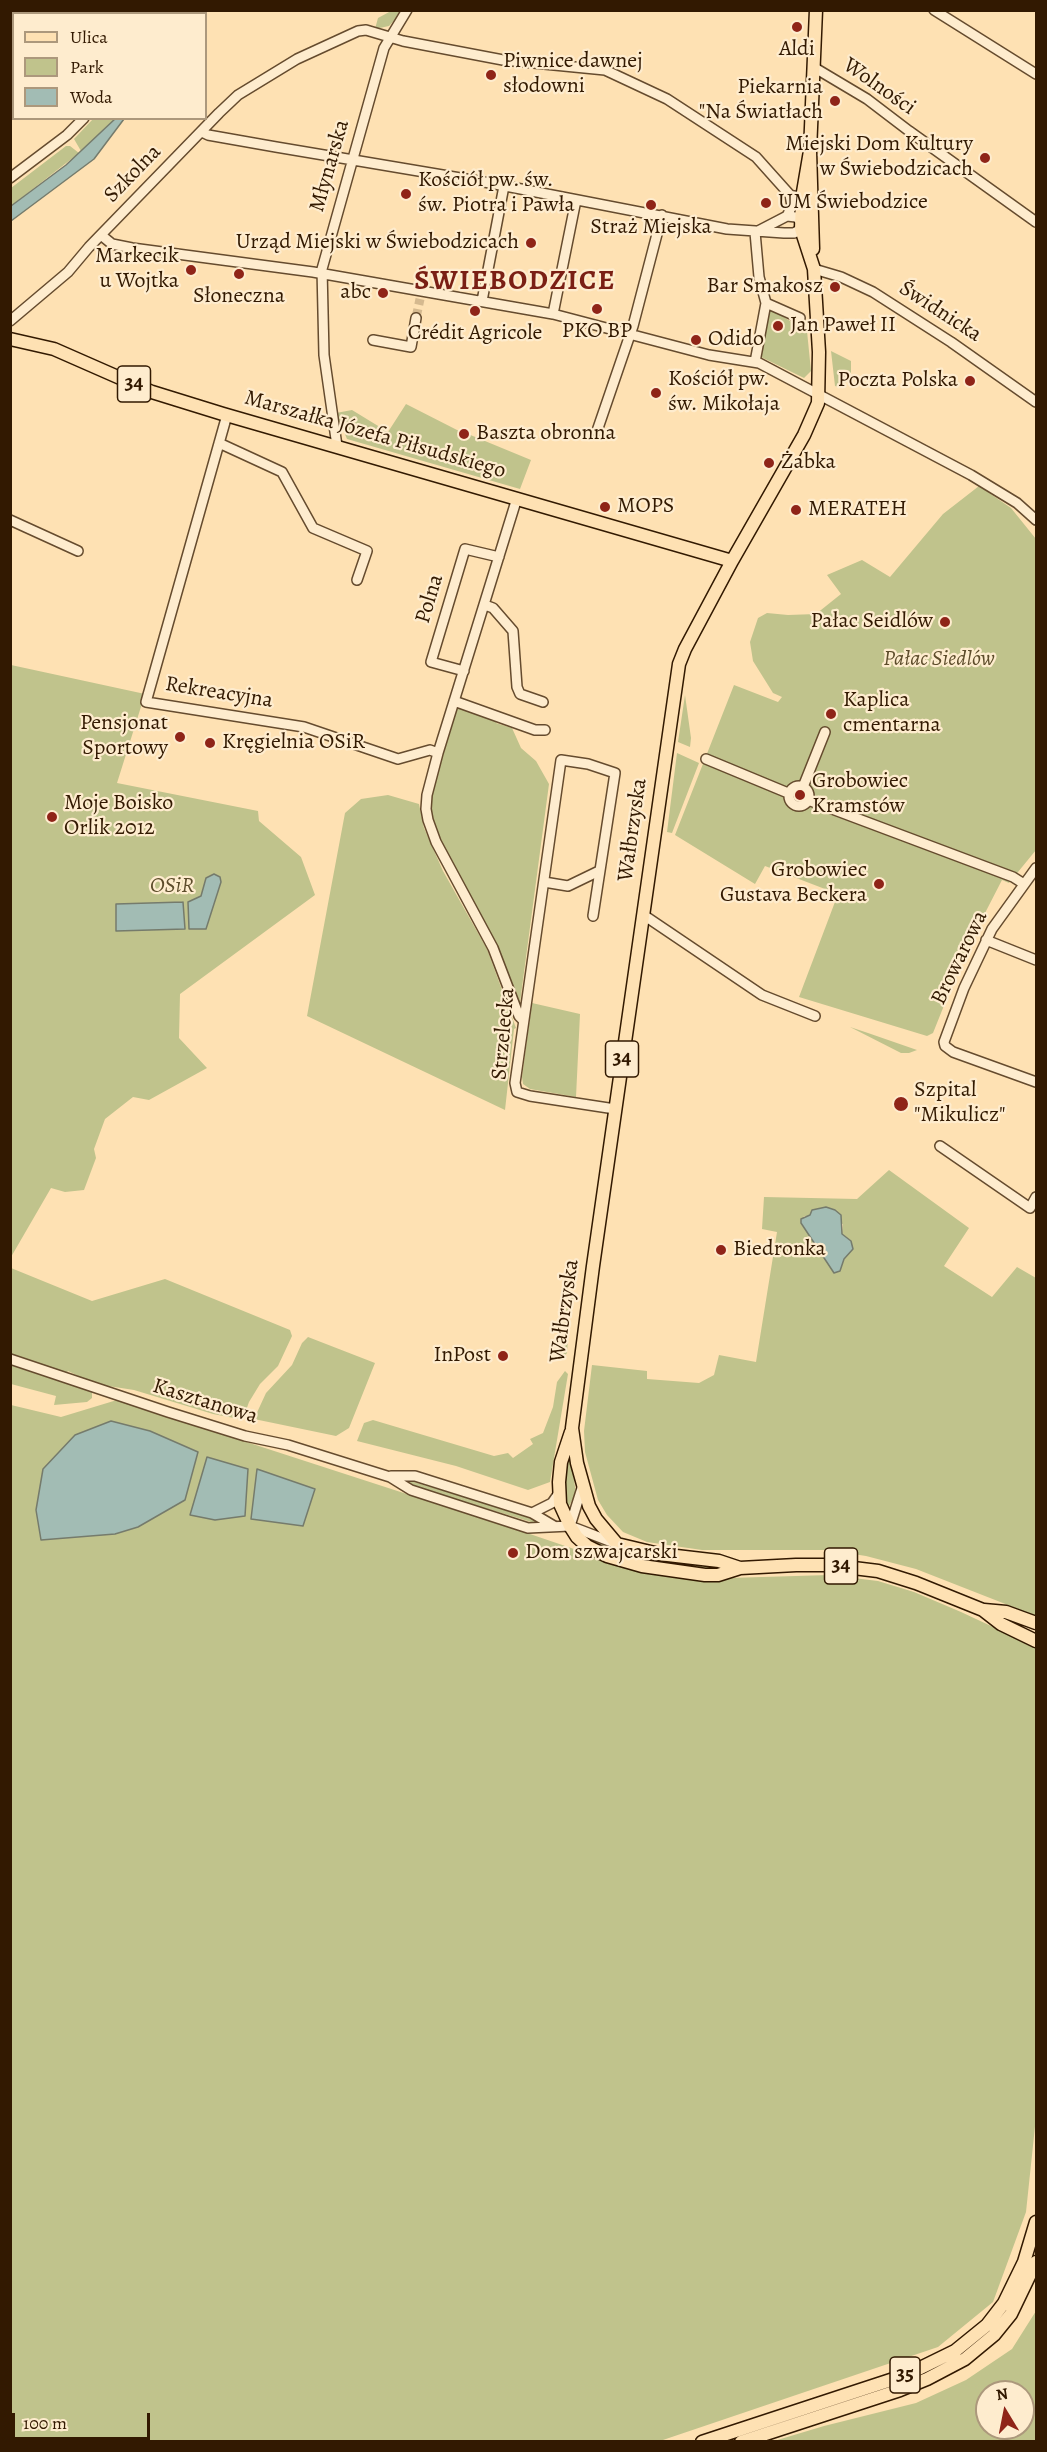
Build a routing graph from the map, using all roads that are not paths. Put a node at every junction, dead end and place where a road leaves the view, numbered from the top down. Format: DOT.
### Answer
graph roads {
  1 [pos="407,10"];
  2 [pos="816,10"];
  3 [pos="934,10"];
  4 [pos="390,37"];
  5 [pos="815,68"];
  6 [pos="1036,74"];
  7 [pos="82,120"];
  8 [pos="202,132"];
  9 [pos="352,160"];
  10 [pos="10,178"];
  11 [pos="504,186"];
  12 [pos="799,197"];
  13 [pos="576,201"];
  14 [pos="662,215"];
  15 [pos="787,216"];
  16 [pos="1035,219"];
  17 [pos="805,226"];
  18 [pos="755,232"];
  19 [pos="101,235"];
  20 [pos="813,267"];
  21 [pos="322,274"];
  22 [pos="482,301"];
  23 [pos="766,303"];
  24 [pos="553,314"];
  25 [pos="416,318"];
  26 [pos="800,318"];
  27 [pos="10,321"];
  28 [pos="630,334"];
  29 [pos="10,339"];
  30 [pos="373,340"];
  31 [pos="755,362"];
  32 [pos="819,394"];
  33 [pos="1036,402"];
  34 [pos="227,415"];
  35 [pos="597,431"];
  36 [pos="219,443"];
  37 [pos="337,446"];
  38 [pos="517,498"];
  39 [pos="10,520"];
  40 [pos="1036,520"];
  41 [pos="78,551"];
  42 [pos="499,557"];
  43 [pos="732,561"];
  44 [pos="357,580"];
  45 [pos="485,605"];
  46 [pos="464,671"];
  47 [pos="454,701"];
  48 [pos="543,702"];
  49 [pos="544,730"];
  50 [pos="825,732"];
  51 [pos="438,753"];
  52 [pos="706,759"];
  53 [pos="802,787"];
  54 [pos="788,793"];
  55 [pos="808,800"];
  56 [pos="1036,868"];
  57 [pos="599,871"];
  58 [pos="544,882"];
  59 [pos="1024,884"];
  60 [pos="593,916"];
  61 [pos="642,917"];
  62 [pos="986,940"];
  63 [pos="1036,960"];
  64 [pos="815,1016"];
  65 [pos="523,1020"];
  66 [pos="1036,1082"];
  67 [pos="615,1109"];
  68 [pos="940,1146"];
  69 [pos="1036,1197"];
  70 [pos="10,1359"];
  71 [pos="572,1428"];
  72 [pos="390,1476"];
  73 [pos="582,1488"];
  74 [pos="559,1493"];
  75 [pos="532,1513"];
  76 [pos="570,1526"];
  77 [pos="556,1528"];
  78 [pos="617,1544"];
  79 [pos="740,1568"];
  80 [pos="984,1610"];
  81 [pos="1036,1623"];
  82 [pos="1036,1641"];
  83 [pos="1036,2222"];
  84 [pos="1036,2262"];
  85 [pos="702,2442"];
  86 [pos="741,2442"];
  1 -- 4 [label="street, Młynarska"];
  2 -- 5 [label="main road, Wałbrzyska"];
  3 -- 6 [label="street"];
  4 -- 8 [label="street, Szkolna"];
  4 -- 9 [label="street, Młynarska"];
  4 -- 12 [label="street, Szkolna"];
  5 -- 12 [label="main road, Wałbrzyska"];
  5 -- 16 [label="street, Wolności"];
  7 -- 10 [label="street"];
  8 -- 9 [label="street"];
  8 -- 19 [label="street, Szkolna"];
  9 -- 11 [label="street"];
  9 -- 21 [label="street, Młynarska"];
  11 -- 13 [label="street"];
  11 -- 22 [label="street"];
  12 -- 15 [label="street"];
  12 -- 17 [label="main road, Wałbrzyska"];
  13 -- 14 [label="street"];
  13 -- 24 [label="street"];
  14 -- 18 [label="street"];
  14 -- 28 [label="street"];
  15 -- 17 [label="street"];
  15 -- 18 [label="street"];
  17 -- 18 [label="street"];
  17 -- 20 [label="main road, Wałbrzyska"];
  18 -- 23 [label="street"];
  19 -- 21 [label="street"];
  19 -- 27 [label="street, Szkolna"];
  20 -- 32 [label="main road, Wałbrzyska"];
  20 -- 33 [label="street, Świdnicka"];
  21 -- 22 [label="street"];
  21 -- 37 [label="street, Młynarska"];
  22 -- 24 [label="street"];
  23 -- 26 [label="street"];
  23 -- 31 [label="street"];
  24 -- 28 [label="street"];
  25 -- 30 [label="street"];
  28 -- 31 [label="street"];
  28 -- 35 [label="street"];
  29 -- 34 [label="main road, Marszałka Józefa Piłsudskiego / 34"];
  31 -- 32 [label="street"];
  32 -- 40 [label="street"];
  32 -- 43 [label="main road, Wałbrzyska"];
  34 -- 36 [label="street, Rekreacyjna"];
  34 -- 37 [label="main road, Marszałka Józefa Piłsudskiego / 34"];
  36 -- 44 [label="street"];
  36 -- 51 [label="street, Rekreacyjna"];
  37 -- 38 [label="main road, Marszałka Józefa Piłsudskiego / 34"];
  38 -- 42 [label="street"];
  38 -- 43 [label="main road, Marszałka Józefa Piłsudskiego / 34"];
  39 -- 41 [label="street"];
  42 -- 45 [label="street"];
  42 -- 46 [label="street, Polna"];
  43 -- 61 [label="main road, Wałbrzyska / 34"];
  45 -- 46 [label="street"];
  45 -- 48 [label="street"];
  46 -- 47 [label="street"];
  47 -- 49 [label="street"];
  47 -- 51 [label="street"];
  50 -- 53 [label="street"];
  51 -- 65 [label="street"];
  52 -- 54 [label="street"];
  53 -- 54 [label="street"];
  53 -- 55 [label="street"];
  54 -- 55 [label="street"];
  55 -- 59 [label="street"];
  56 -- 59 [label="street, Browarowa"];
  57 -- 58 [label="street"];
  57 -- 58 [label="street, Strzelecka"];
  57 -- 60 [label="street, Strzelecka"];
  58 -- 65 [label="street, Strzelecka"];
  59 -- 62 [label="street, Browarowa"];
  61 -- 64 [label="street"];
  61 -- 67 [label="main road, Wałbrzyska / 34"];
  62 -- 63 [label="street"];
  62 -- 66 [label="street, Browarowa"];
  65 -- 67 [label="street, Strzelecka"];
  67 -- 71 [label="main road, Wałbrzyska / 34"];
  68 -- 69 [label="street"];
  70 -- 72 [label="street, Kasztanowa"];
  71 -- 73 [label="main road, Wałbrzyska / 34"];
  71 -- 74 [label="main road, Wałbrzyska / 34"];
  72 -- 75 [label="street, Kasztanowa"];
  72 -- 77 [label="street, Kasztanowa"];
  73 -- 76 [label="street"];
  73 -- 78 [label="main road, Wałbrzyska / 34"];
  74 -- 75 [label="street"];
  74 -- 76 [label="main road, Wałbrzyska / 34"];
  75 -- 77 [label="street, Kasztanowa"];
  76 -- 77 [label="street, Kasztanowa"];
  76 -- 78 [label="street, Kasztanowa"];
  76 -- 79 [label="main road, Wałbrzyska / 34"];
  78 -- 79 [label="main road, Wałbrzyska / 34"];
  79 -- 80 [label="main road, Wałbrzyska / 34"];
  80 -- 81 [label="main road, Wałbrzyska / 34"];
  80 -- 82 [label="main road, Wałbrzyska / 34"];
  83 -- 85 [label="main road, 35"];
  84 -- 86 [label="main road, 35"];
}
